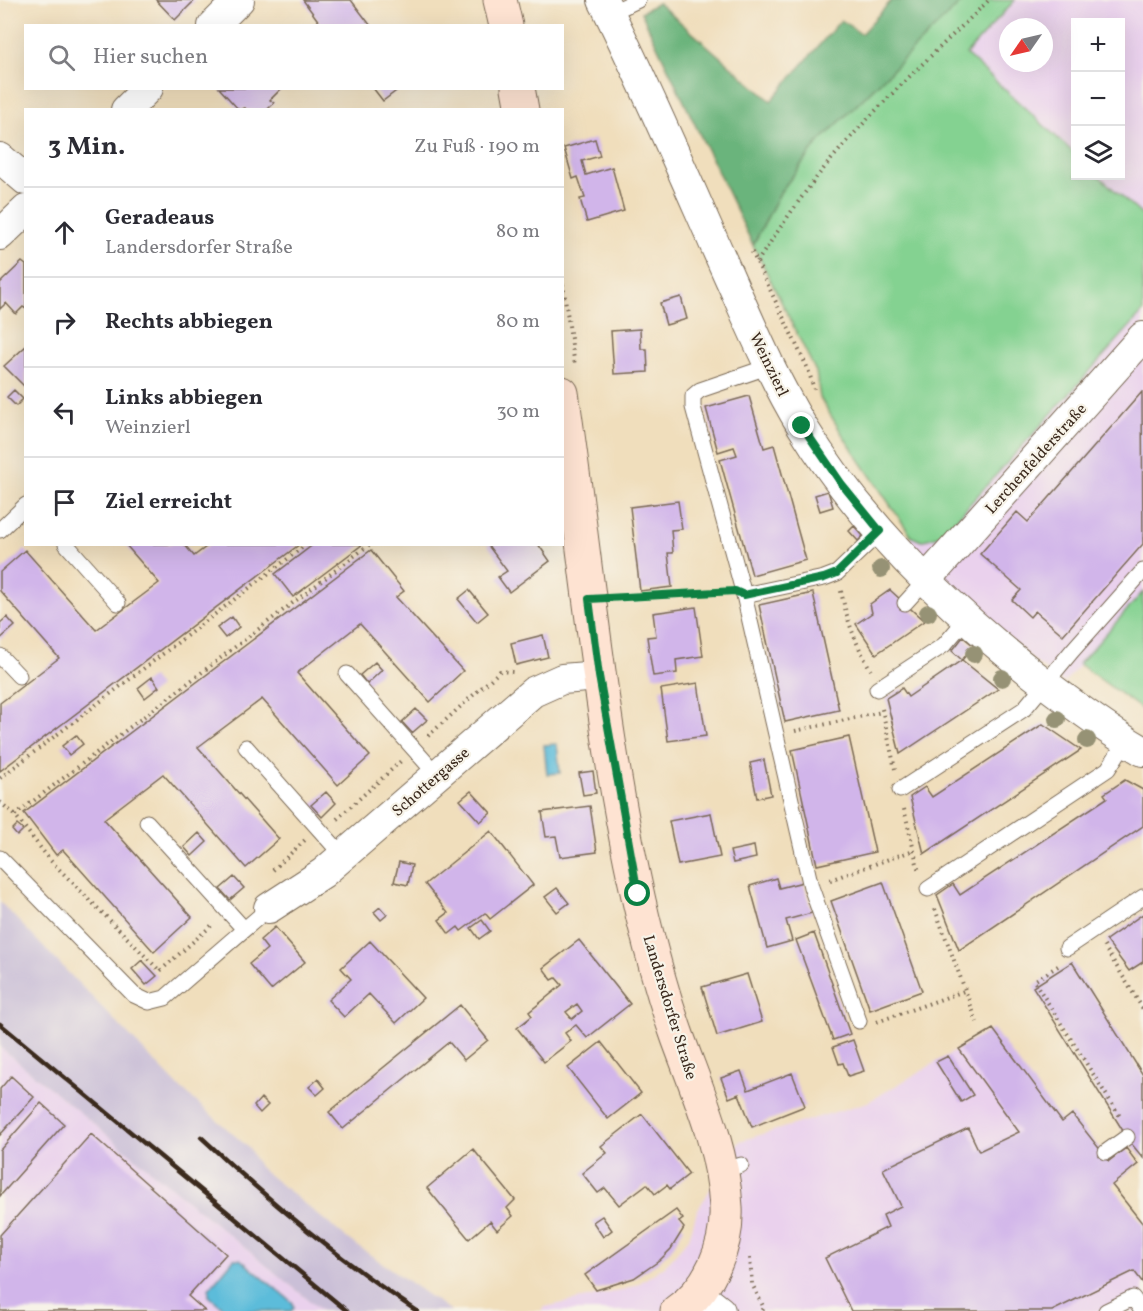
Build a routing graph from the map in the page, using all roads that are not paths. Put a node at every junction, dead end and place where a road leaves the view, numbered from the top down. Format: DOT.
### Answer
graph roads {
  1 [pos="239,0"];
  2 [pos="500,0"];
  3 [pos="638,0"];
  4 [pos="606,7"];
  5 [pos="215,24"];
  6 [pos="506,24"];
  7 [pos="145,90"];
  8 [pos="518,90"];
  9 [pos="128,108"];
  10 [pos="522,108"];
  11 [pos="0,158"];
  12 [pos="24,178"];
  13 [pos="24,212"];
  14 [pos="0,235"];
  15 [pos="1143,337"];
  16 [pos="770,366"];
  17 [pos="564,414"];
  18 [pos="24,507"];
  19 [pos="0,530"];
  20 [pos="880,531"];
  21 [pos="68,546"];
  22 [pos="1143,571"];
  23 [pos="926,580"];
  24 [pos="744,595"];
  25 [pos="118,603"];
  26 [pos="905,603"];
  27 [pos="967,618"];
  28 [pos="0,656"];
  29 [pos="347,674"];
  30 [pos="19,676"];
  31 [pos="599,676"];
  32 [pos="1045,683"];
  33 [pos="877,689"];
  34 [pos="1134,746"];
  35 [pos="246,747"];
  36 [pos="437,775"];
  37 [pos="900,790"];
  38 [pos="147,822"];
  39 [pos="343,856"];
  40 [pos="0,858"];
  41 [pos="928,889"];
  42 [pos="1143,897"];
  43 [pos="269,908"];
  44 [pos="244,929"];
  45 [pos="1067,948"];
  46 [pos="860,1021"];
  47 [pos="1126,1131"];
  48 [pos="1106,1152"];
  49 [pos="698,1305"];
  50 [pos="1106,1311"];
  51 [pos="1142,1311"];
  1 -- 5 [label="street"];
  2 -- 6 [label="main road"];
  3 -- 4 [label="lane"];
  4 -- 16 [label="street, Weinzierl"];
  7 -- 9 [label="street"];
  8 -- 10 [label="main road"];
  11 -- 12 [label="street"];
  13 -- 14 [label="street"];
  15 -- 23 [label="street, Lerchenfelderstraße"];
  16 -- 20 [label="street, Weinzierl"];
  16 -- 24 [label="lane"];
  17 -- 31 [label="main road, Landersdorfer Straße"];
  18 -- 19 [label="lane"];
  20 -- 23 [label="street, Weinzierl"];
  20 -- 24 [label="lane"];
  21 -- 25 [label="lane"];
  22 -- 32 [label="lane"];
  23 -- 26 [label="lane"];
  23 -- 27 [label="street, Weinzierl"];
  24 -- 46 [label="lane"];
  27 -- 32 [label="street, Weinzierl"];
  27 -- 33 [label="lane"];
  28 -- 30 [label="lane"];
  29 -- 36 [label="lane"];
  31 -- 36 [label="street, Schottergasse"];
  31 -- 49 [label="main road, Landersdorfer Straße"];
  32 -- 34 [label="street, Weinzierl"];
  32 -- 37 [label="lane"];
  34 -- 41 [label="lane"];
  35 -- 39 [label="lane"];
  36 -- 39 [label="street, Schottergasse"];
  38 -- 44 [label="lane"];
  39 -- 43 [label="street, Schottergasse"];
  40 -- 44 [label="lane"];
  42 -- 45 [label="lane"];
  43 -- 44 [label="lane"];
  47 -- 48 [label="lane"];
  50 -- 51 [label="lane"];
}
